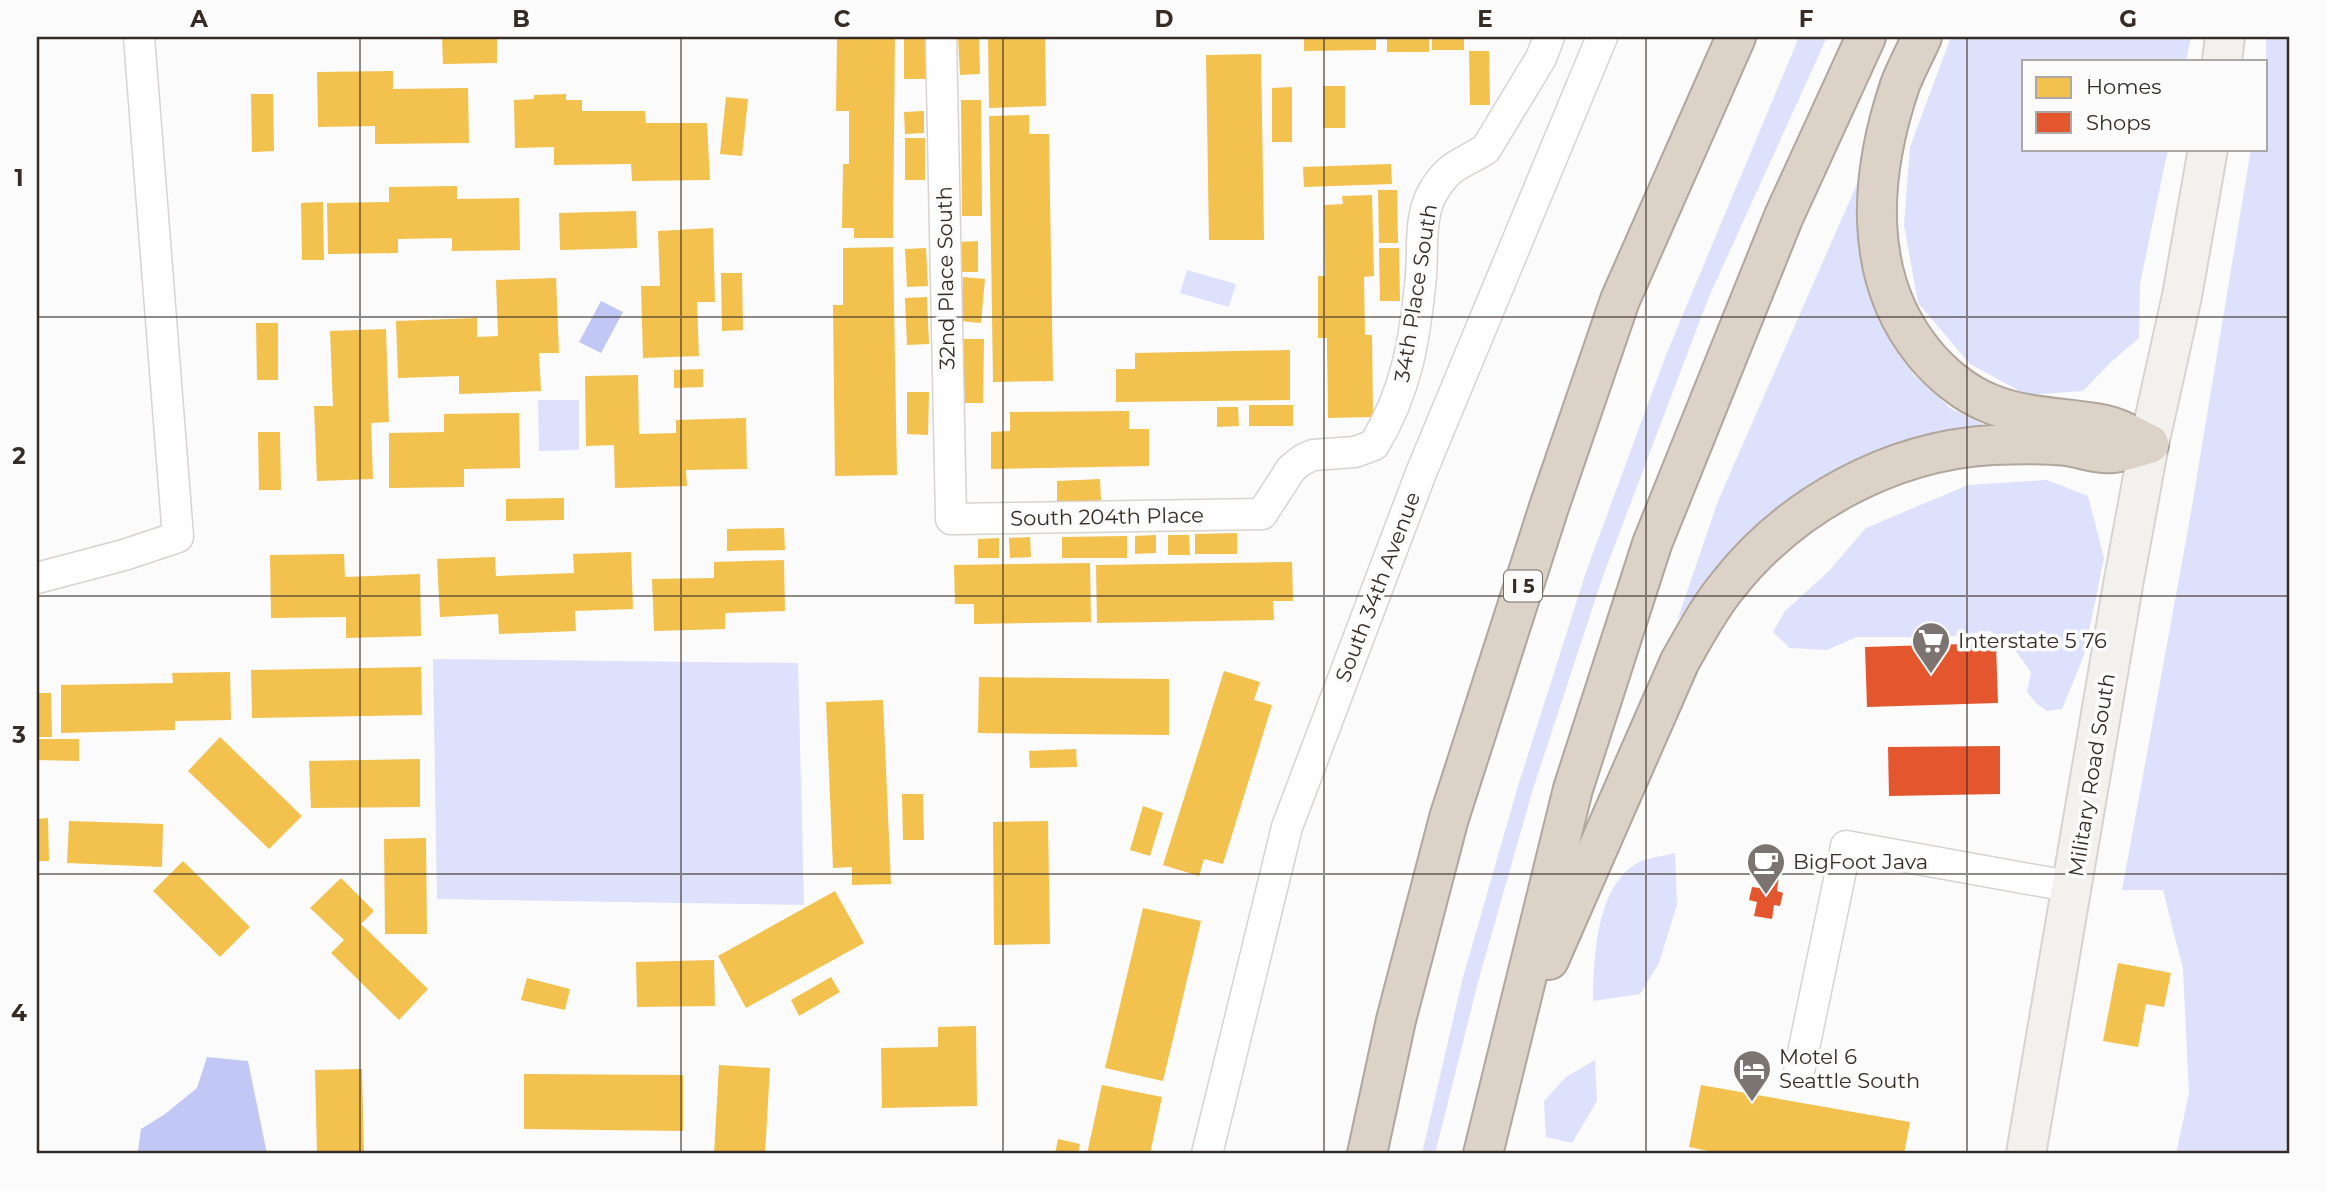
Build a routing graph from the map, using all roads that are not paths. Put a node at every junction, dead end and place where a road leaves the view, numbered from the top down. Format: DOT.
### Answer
graph roads {
  1 [pos="139,37"];
  2 [pos="941,37"];
  3 [pos="1549,37"];
  4 [pos="1602,37"];
  5 [pos="1736,37"];
  6 [pos="1866,37"];
  7 [pos="1922,37"];
  8 [pos="2225,37"];
  9 [pos="2222,60"];
  10 [pos="2208,150"];
  11 [pos="2149,444"];
  12 [pos="1262,514"];
  13 [pos="951,519"];
  14 [pos="37,578"];
  15 [pos="2073,887"];
  16 [pos="1506,1056"];
  17 [pos="1798,1072"];
  18 [pos="1207,1154"];
  19 [pos="1367,1154"];
  20 [pos="1483,1154"];
  21 [pos="2026,1154"];
  1 -- 14 [label="street"];
  2 -- 13 [label="street, 32nd Place South"];
  3 -- 12 [label="street, 34th Place South"];
  4 -- 18 [label="street, South 34th Avenue"];
  5 -- 19 [label="highway, I 5"];
  6 -- 16 [label="highway"];
  7 -- 11 [label="highway"];
  8 -- 9 [label="main road"];
  10 -- 11 [label="main road, Military Road South"];
  11 -- 15 [label="main road, Military Road South"];
  11 -- 16 [label="highway"];
  12 -- 13 [label="street, South 204th Place"];
  15 -- 17 [label="street"];
  15 -- 21 [label="main road, Military Road South"];
  16 -- 20 [label="highway"];
}
